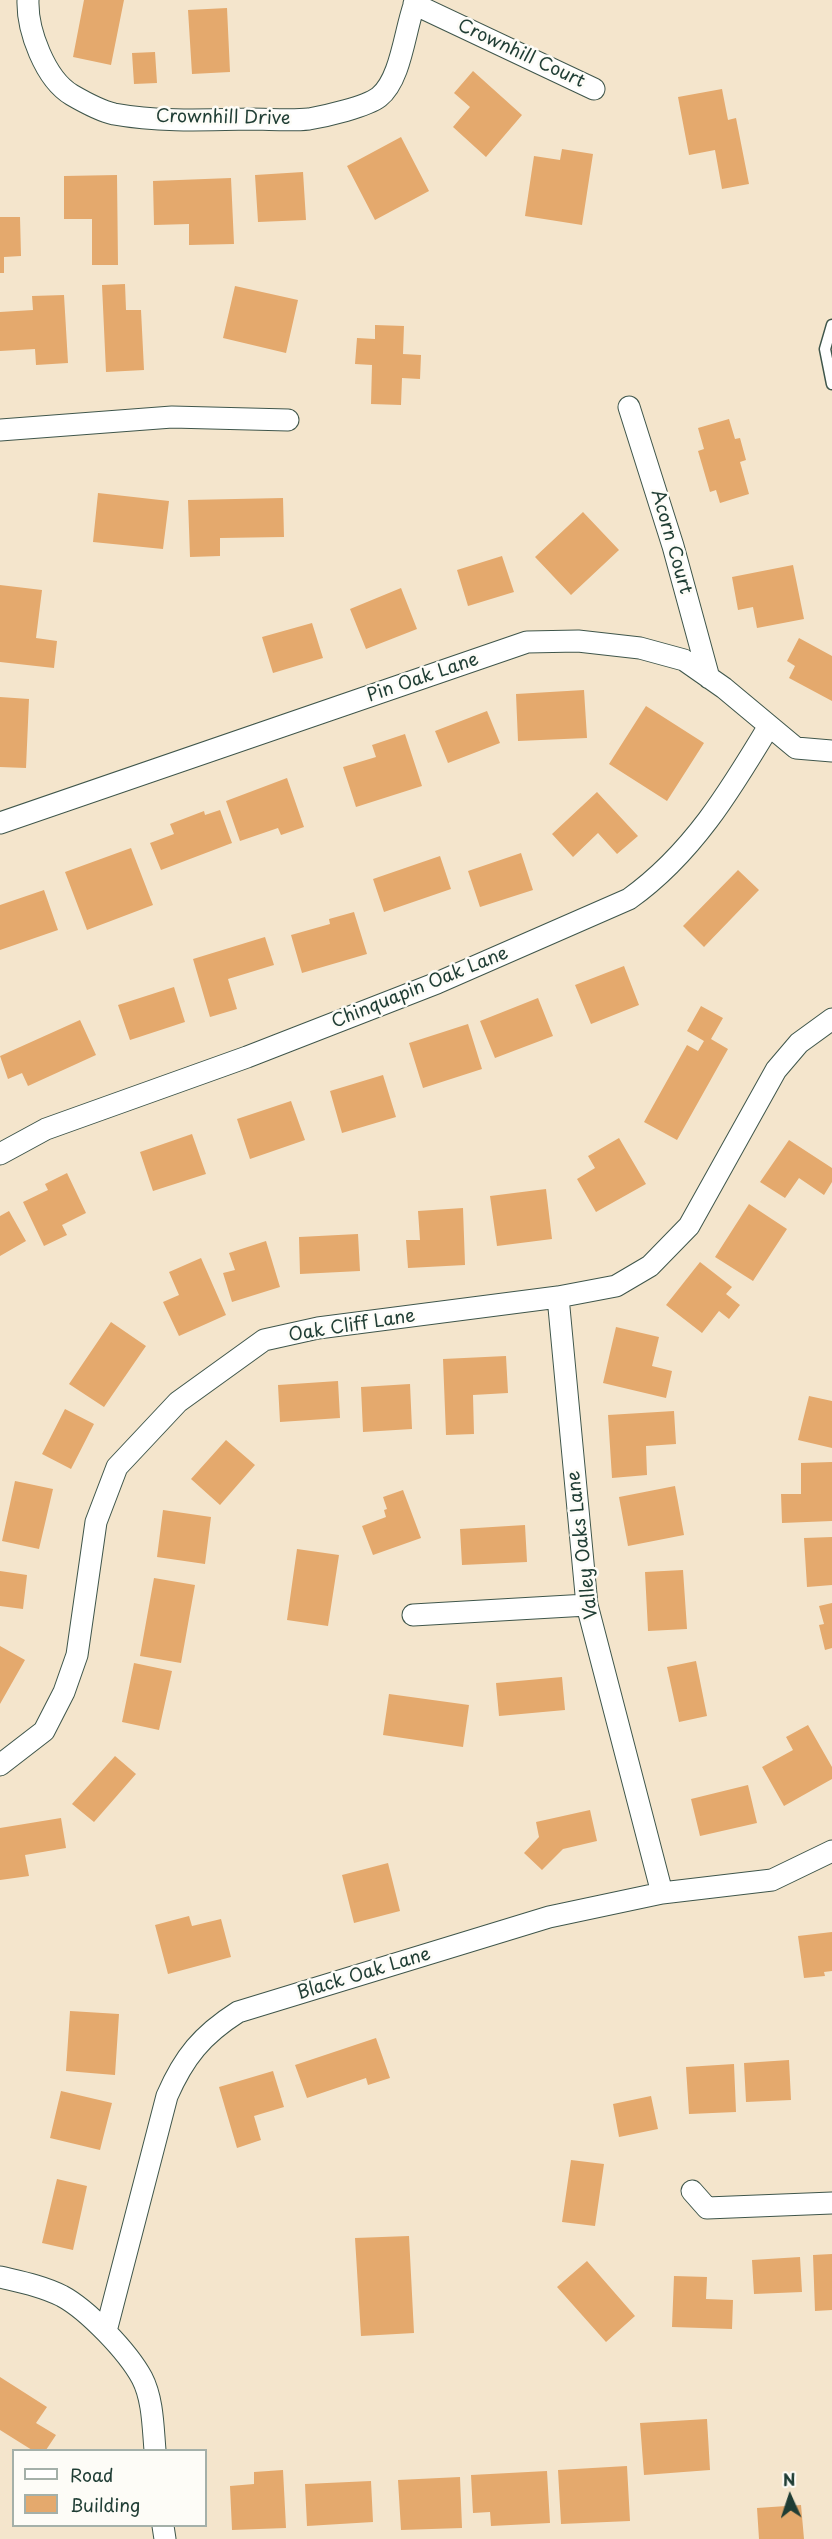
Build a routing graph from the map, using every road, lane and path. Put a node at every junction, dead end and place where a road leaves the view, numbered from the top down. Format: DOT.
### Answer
graph roads {
  1 [pos="28,0"];
  2 [pos="415,2"];
  3 [pos="594,89"];
  4 [pos="832,325"];
  5 [pos="832,384"];
  6 [pos="629,407"];
  7 [pos="288,420"];
  8 [pos="0,430"];
  9 [pos="709,678"];
  10 [pos="770,726"];
  11 [pos="832,752"];
  12 [pos="0,823"];
  13 [pos="832,1019"];
  14 [pos="0,1154"];
  15 [pos="558,1297"];
  16 [pos="586,1605"];
  17 [pos="413,1615"];
  18 [pos="0,1765"];
  19 [pos="832,1851"];
  20 [pos="662,1893"];
  21 [pos="692,2191"];
  22 [pos="832,2203"];
  23 [pos="0,2277"];
  24 [pos="106,2331"];
  25 [pos="155,2449"];
  1 -- 2 [label="street, Crownhill Drive"];
  2 -- 3 [label="street, Crownhill Court"];
  4 -- 5 [label="lane"];
  6 -- 9 [label="street, Acorn Court"];
  7 -- 8 [label="street"];
  9 -- 10 [label="street, Pin Oak Lane"];
  9 -- 12 [label="street, Pin Oak Lane"];
  10 -- 11 [label="street, Pin Oak Lane"];
  10 -- 14 [label="street, Chinquapin Oak Lane"];
  13 -- 15 [label="street, Oak Cliff Lane"];
  15 -- 16 [label="street, Valley Oaks Lane"];
  15 -- 18 [label="street, Oak Cliff Lane"];
  16 -- 17 [label="street"];
  16 -- 20 [label="street, Valley Oaks Lane"];
  19 -- 20 [label="street, Black Oak Lane"];
  20 -- 24 [label="street, Black Oak Lane"];
  21 -- 22 [label="street"];
  23 -- 24 [label="street"];
  24 -- 25 [label="street"];
}
